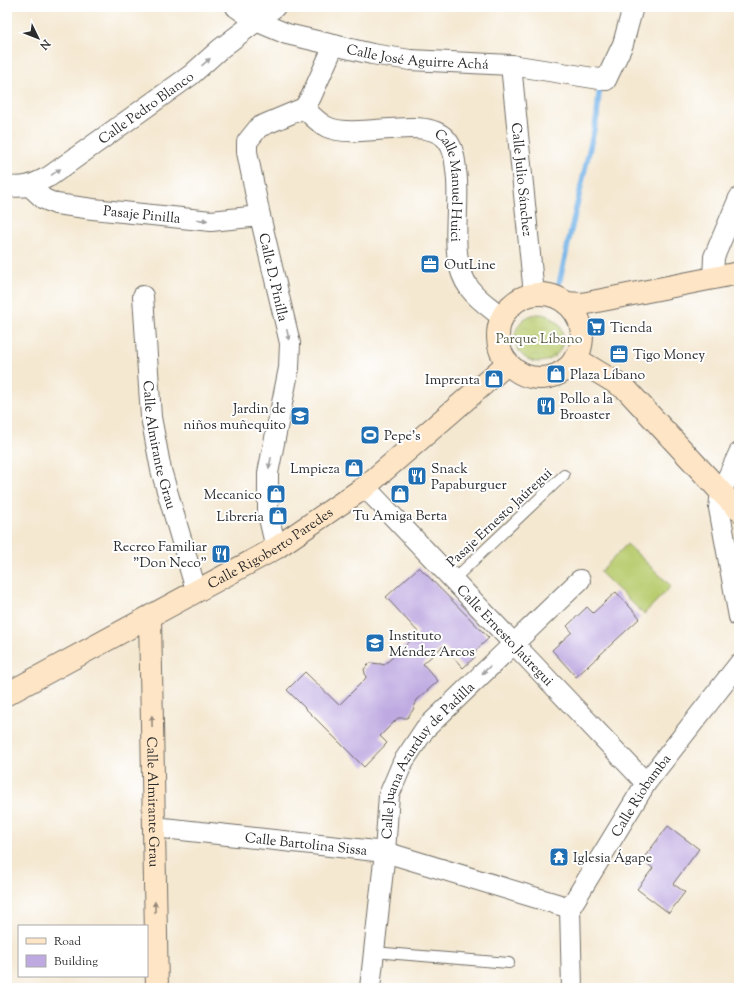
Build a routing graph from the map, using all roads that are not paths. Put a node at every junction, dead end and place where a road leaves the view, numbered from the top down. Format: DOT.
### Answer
graph roads {
  1 [pos="236,7"];
  2 [pos="276,7"];
  3 [pos="633,7"];
  4 [pos="256,21"];
  5 [pos="334,45"];
  6 [pos="511,65"];
  7 [pos="304,108"];
  8 [pos="7,186"];
  9 [pos="31,186"];
  10 [pos="739,198"];
  11 [pos="260,216"];
  12 [pos="739,273"];
  13 [pos="713,279"];
  14 [pos="534,294"];
  15 [pos="143,296"];
  16 [pos="577,308"];
  17 [pos="502,317"];
  18 [pos="575,358"];
  19 [pos="508,363"];
  20 [pos="739,453"];
  21 [pos="564,475"];
  22 [pos="365,487"];
  23 [pos="721,492"];
  24 [pos="739,510"];
  25 [pos="276,548"];
  26 [pos="454,580"];
  27 [pos="580,580"];
  28 [pos="196,590"];
  29 [pos="150,617"];
  30 [pos="739,617"];
  31 [pos="514,643"];
  32 [pos="739,664"];
  33 [pos="7,694"];
  34 [pos="646,783"];
  35 [pos="154,827"];
  36 [pos="385,852"];
  37 [pos="570,908"];
  38 [pos="373,952"];
  39 [pos="509,963"];
  40 [pos="157,988"];
  41 [pos="370,988"];
  42 [pos="572,988"];
  1 -- 4 [label="street, Calle José Aguirre Achá"];
  2 -- 4 [label="street, Calle Pedro Blanco"];
  3 -- 6 [label="street, Calle José Aguirre Achá"];
  4 -- 5 [label="street, Calle José Aguirre Achá"];
  9 -- 4 [label="street, Calle Pedro Blanco, one-way"];
  5 -- 6 [label="street, Calle José Aguirre Achá"];
  5 -- 7 [label="street"];
  6 -- 14 [label="street, Calle Julio Sánchez"];
  7 -- 11 [label="street, Calle D. Pinilla"];
  7 -- 17 [label="street, Calle Manuel Huici"];
  8 -- 9 [label="street, Calle Pedro Blanco"];
  9 -- 11 [label="street, Pasaje Pinilla, one-way"];
  10 -- 13 [label="street"];
  11 -- 25 [label="street, Calle D. Pinilla, one-way"];
  12 -- 13 [label="main road"];
  13 -- 16 [label="main road"];
  14 -- 16 [label="main road"];
  14 -- 17 [label="main road"];
  15 -- 28 [label="street, Calle Almirante Grau"];
  16 -- 18 [label="main road"];
  17 -- 19 [label="main road"];
  18 -- 19 [label="main road"];
  18 -- 23 [label="main road"];
  19 -- 22 [label="main road, Calle Rigoberto Paredes"];
  20 -- 23 [label="street"];
  21 -- 26 [label="lane, Pasaje Ernesto Jaúregui"];
  22 -- 25 [label="main road, Calle Rigoberto Paredes"];
  22 -- 26 [label="street, Calle Ernesto Jaúregui"];
  23 -- 24 [label="main road"];
  23 -- 30 [label="street"];
  25 -- 28 [label="main road, Calle Rigoberto Paredes"];
  26 -- 31 [label="street, Calle Ernesto Jaúregui"];
  27 -- 31 [label="street, Calle Juana Azurduy de Padilla"];
  28 -- 29 [label="main road, Calle Rigoberto Paredes"];
  29 -- 33 [label="main road, Calle Rigoberto Paredes"];
  35 -- 29 [label="main road, Calle Almirante Grau, one-way"];
  31 -- 34 [label="street, Calle Ernesto Jaúregui"];
  31 -- 36 [label="street, Calle Juana Azurduy de Padilla, one-way"];
  32 -- 34 [label="street, Calle Riobamba"];
  34 -- 37 [label="street, Calle Riobamba"];
  35 -- 36 [label="street, Calle Bartolina Sissa"];
  40 -- 35 [label="main road, Calle Almirante Grau, one-way"];
  36 -- 37 [label="street, Calle Bartolina Sissa"];
  36 -- 38 [label="street, Calle Juana Azurduy de Padilla"];
  37 -- 42 [label="street"];
  38 -- 39 [label="lane"];
  38 -- 41 [label="street, Calle Juana Azurduy de Padilla"];
}
